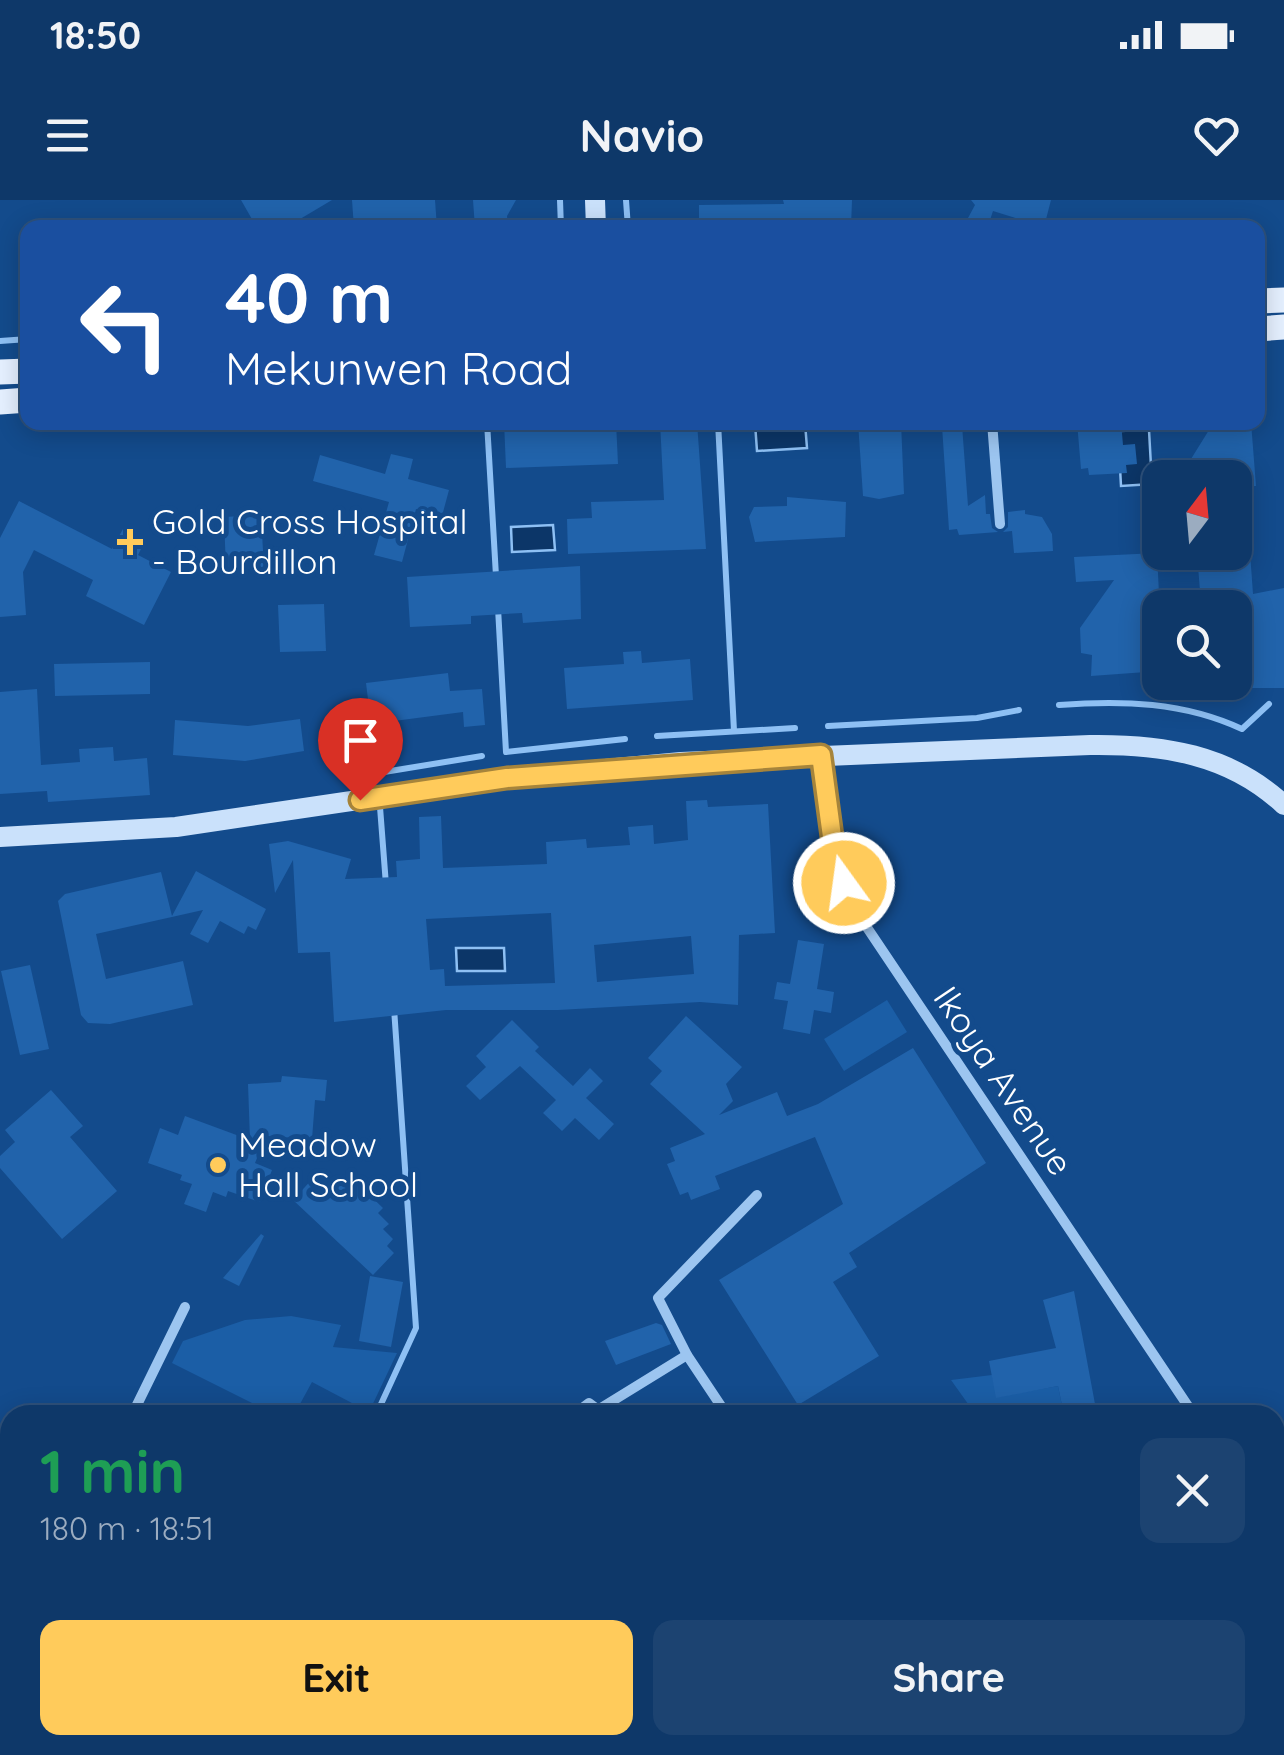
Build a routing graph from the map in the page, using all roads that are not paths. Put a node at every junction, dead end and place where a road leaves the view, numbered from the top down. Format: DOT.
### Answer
graph roads {
  1 [pos="993,430"];
  2 [pos="1000,524"];
  3 [pos="821,755"];
  4 [pos="1284,805"];
  5 [pos="0,837"];
  6 [pos="757,1195"];
  7 [pos="186,1307"];
  8 [pos="686,1355"];
  9 [pos="137,1405"];
  10 [pos="613,1405"];
  11 [pos="720,1405"];
  12 [pos="1187,1405"];
  1 -- 2 [label="street"];
  3 -- 4 [label="street"];
  3 -- 5 [label="street"];
  3 -- 12 [label="street, Ikoya Avenue"];
  6 -- 8 [label="street"];
  7 -- 9 [label="street"];
  8 -- 10 [label="street"];
  8 -- 11 [label="street"];
}
